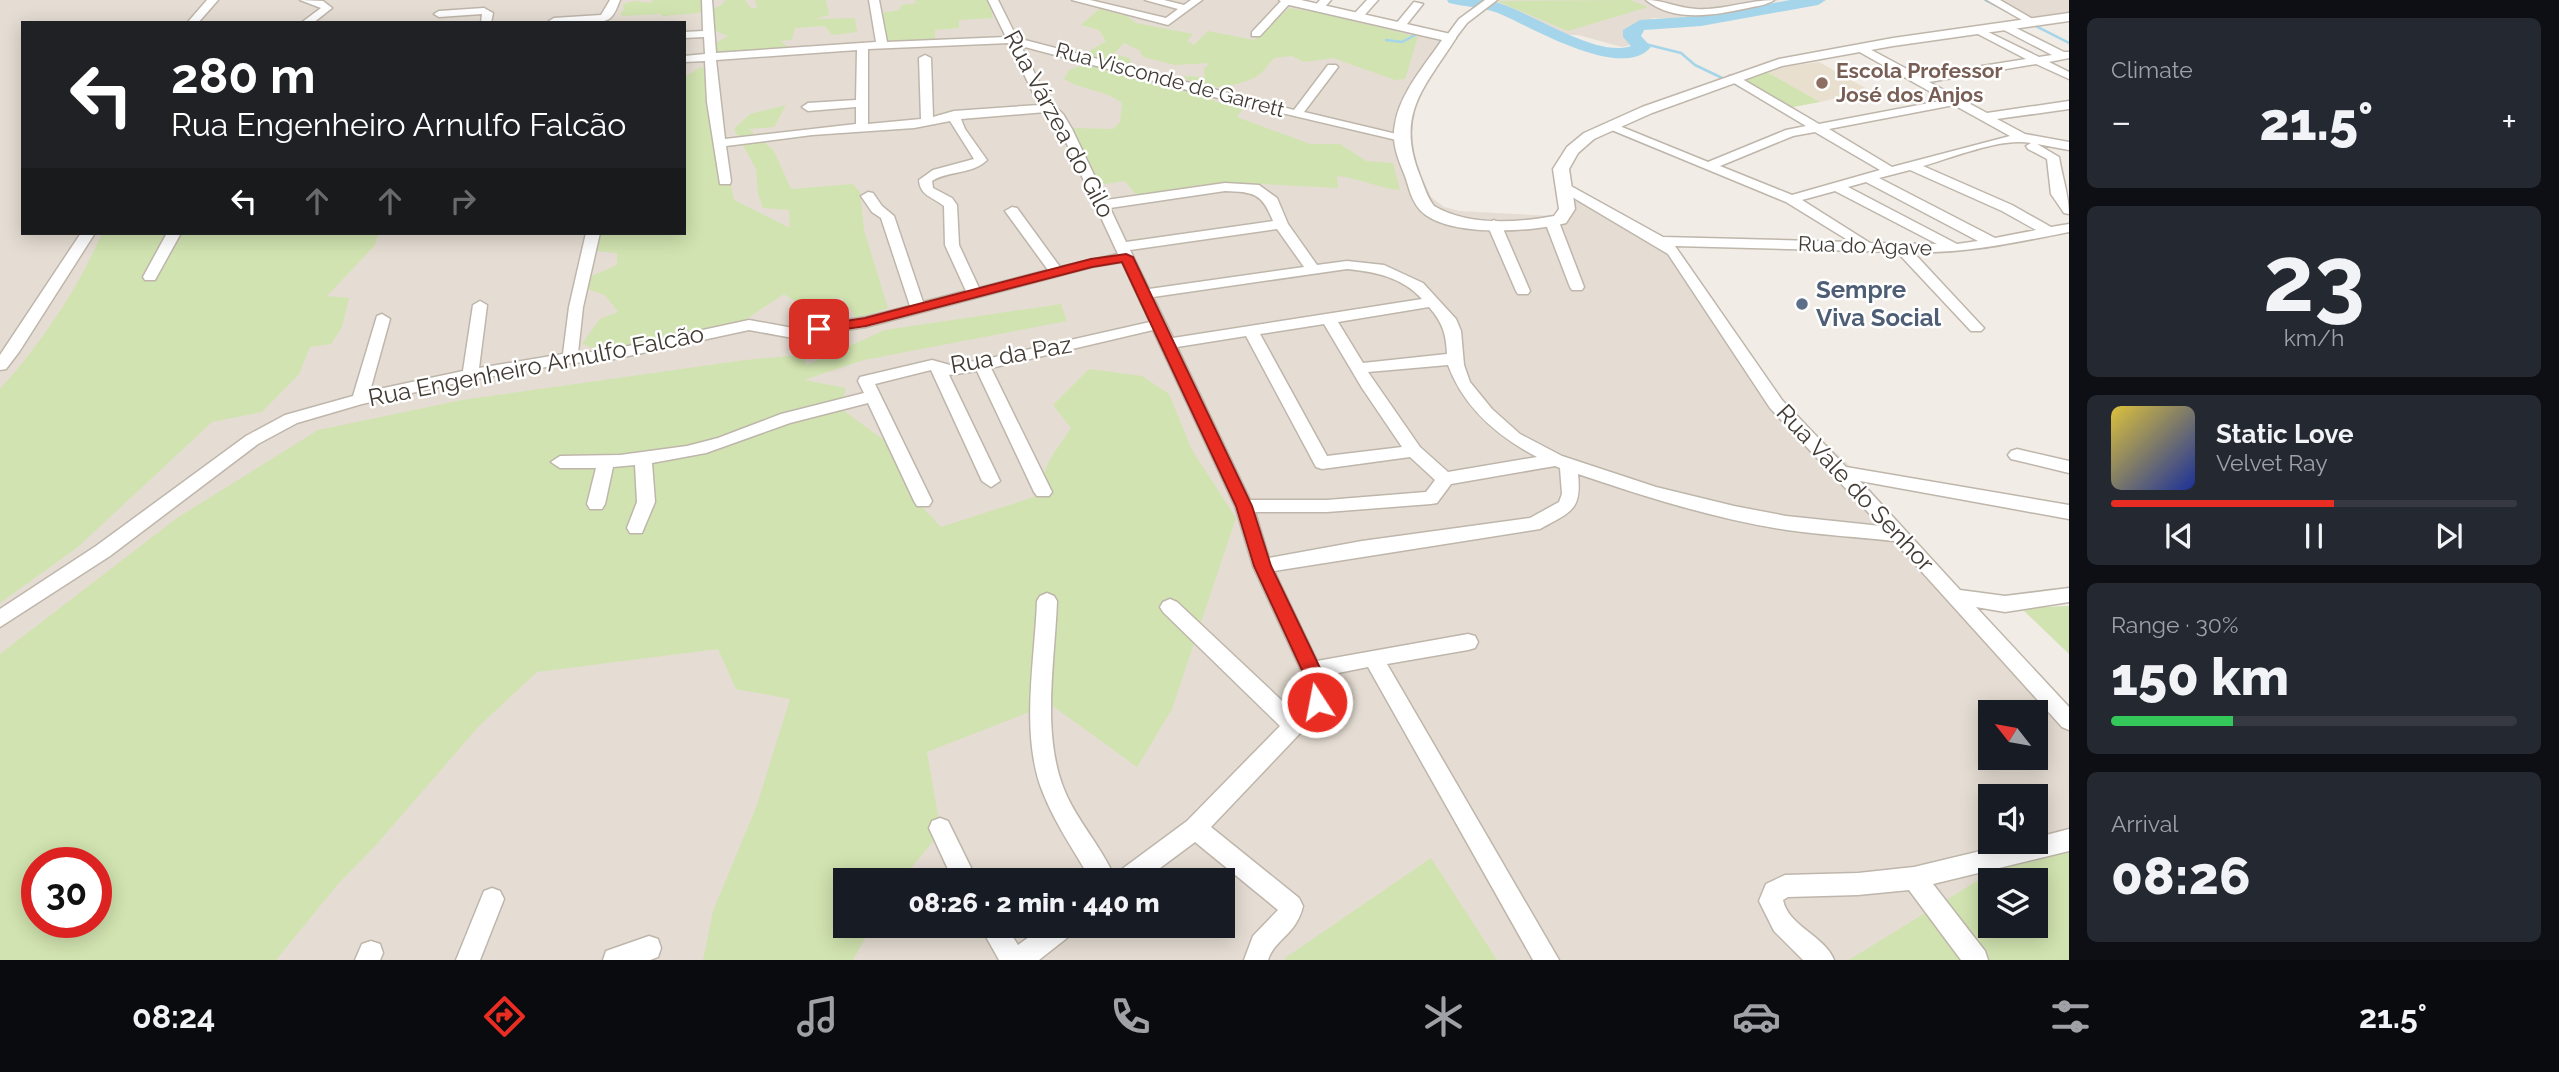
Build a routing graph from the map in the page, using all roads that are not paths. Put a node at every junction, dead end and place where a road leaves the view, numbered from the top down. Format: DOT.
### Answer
graph roads {
  1 [pos="213,0"];
  2 [pos="305,0"];
  3 [pos="615,0"];
  4 [pos="706,0"];
  5 [pos="874,0"];
  6 [pos="993,0"];
  7 [pos="1077,0"];
  8 [pos="1150,0"];
  9 [pos="1197,0"];
  10 [pos="1286,0"];
  11 [pos="1373,0"];
  12 [pos="1651,0"];
  13 [pos="1769,0"];
  14 [pos="1993,0"];
  15 [pos="1751,1"];
  16 [pos="1488,3"];
  17 [pos="1322,4"];
  18 [pos="1418,4"];
  19 [pos="1186,8"];
  20 [pos="438,12"];
  21 [pos="1357,17"];
  22 [pos="2069,17"];
  23 [pos="194,21"];
  24 [pos="309,21"];
  25 [pos="486,21"];
  26 [pos="554,21"];
  27 [pos="2029,23"];
  28 [pos="1399,27"];
  29 [pos="2006,27"];
  30 [pos="1980,31"];
  31 [pos="710,34"];
  32 [pos="1256,34"];
  33 [pos="686,35"];
  34 [pos="1450,38"];
  35 [pos="1013,40"];
  36 [pos="882,45"];
  37 [pos="863,46"];
  38 [pos="1860,48"];
  39 [pos="2066,55"];
  40 [pos="712,57"];
  41 [pos="925,58"];
  42 [pos="686,59"];
  43 [pos="2038,60"];
  44 [pos="1332,67"];
  45 [pos="2069,76"];
  46 [pos="1729,79"];
  47 [pos="1918,80"];
  48 [pos="1956,101"];
  49 [pos="863,103"];
  50 [pos="2069,105"];
  51 [pos="808,107"];
  52 [pos="1048,108"];
  53 [pos="1297,114"];
  54 [pos="954,116"];
  55 [pos="1985,117"];
  56 [pos="927,122"];
  57 [pos="1608,127"];
  58 [pos="1816,127"];
  59 [pos="862,128"];
  60 [pos="2017,138"];
  61 [pos="1401,139"];
  62 [pos="720,143"];
  63 [pos="2069,146"];
  64 [pos="1711,165"];
  65 [pos="1910,165"];
  66 [pos="1889,170"];
  67 [pos="1867,177"];
  68 [pos="725,181"];
  69 [pos="1836,186"];
  70 [pos="1564,188"];
  71 [pos="867,196"];
  72 [pos="1791,199"];
  73 [pos="1102,205"];
  74 [pos="2069,210"];
  75 [pos="1012,211"];
  76 [pos="1556,221"];
  77 [pos="1281,224"];
  78 [pos="1494,224"];
  79 [pos="2069,228"];
  80 [pos="2049,232"];
  81 [pos="87,235"];
  82 [pos="173,235"];
  83 [pos="593,235"];
  84 [pos="1660,240"];
  85 [pos="1993,243"];
  86 [pos="1867,246"];
  87 [pos="1901,248"];
  88 [pos="1954,248"];
  89 [pos="1124,252"];
  90 [pos="1313,269"];
  91 [pos="1057,272"];
  92 [pos="150,277"];
  93 [pos="1577,287"];
  94 [pos="1523,291"];
  95 [pos="1145,294"];
  96 [pos="975,295"];
  97 [pos="1434,302"];
  98 [pos="480,305"];
  99 [pos="918,309"];
  100 [pos="382,319"];
  101 [pos="1329,319"];
  102 [pos="1157,325"];
  103 [pos="1976,327"];
  104 [pos="1251,331"];
  105 [pos="1168,344"];
  106 [pos="570,358"];
  107 [pos="1455,359"];
  108 [pos="0,365"];
  109 [pos="982,365"];
  110 [pos="938,368"];
  111 [pos="1360,368"];
  112 [pos="470,375"];
  113 [pos="869,388"];
  114 [pos="360,399"];
  115 [pos="1414,451"];
  116 [pos="2017,455"];
  117 [pos="643,458"];
  118 [pos="606,461"];
  119 [pos="560,462"];
  120 [pos="1562,462"];
  121 [pos="2069,467"];
  122 [pos="1842,472"];
  123 [pos="1445,479"];
  124 [pos="991,481"];
  125 [pos="1044,492"];
  126 [pos="923,501"];
  127 [pos="596,504"];
  128 [pos="1244,506"];
  129 [pos="2069,512"];
  130 [pos="636,528"];
  131 [pos="1899,534"];
  132 [pos="1262,566"];
  133 [pos="2069,595"];
  134 [pos="1955,597"];
  135 [pos="1047,601"];
  136 [pos="1170,607"];
  137 [pos="0,620"];
  138 [pos="1468,642"];
  139 [pos="1373,658"];
  140 [pos="1311,670"];
  141 [pos="2069,721"];
  142 [pos="1295,726"];
  143 [pos="940,828"];
  144 [pos="1195,828"];
  145 [pos="2069,840"];
  146 [pos="959,868"];
  147 [pos="1097,868"];
  148 [pos="1141,868"];
  149 [pos="1914,878"];
  150 [pos="492,899"];
  151 [pos="999,938"];
  152 [pos="1047,938"];
  153 [pos="649,948"];
  154 [pos="474,960"];
  155 [pos="615,960"];
  156 [pos="1013,960"];
  157 [pos="1019,960"];
  158 [pos="1256,960"];
  159 [pos="1547,960"];
  160 [pos="1822,960"];
  161 [pos="1976,960"];
  1 -- 23 [label="street"];
  2 -- 24 [label="street"];
  3 -- 26 [label="street"];
  4 -- 31 [label="street"];
  5 -- 36 [label="street"];
  6 -- 35 [label="street, Rua Várzea do Gilo"];
  7 -- 19 [label="street"];
  8 -- 19 [label="street"];
  9 -- 19 [label="street"];
  10 -- 17 [label="street"];
  10 -- 32 [label="street"];
  11 -- 21 [label="street"];
  12 -- 15 [label="street"];
  13 -- 15 [label="street"];
  14 -- 27 [label="street"];
  16 -- 34 [label="street"];
  17 -- 21 [label="street"];
  18 -- 28 [label="street"];
  20 -- 25 [label="street"];
  21 -- 28 [label="street"];
  22 -- 27 [label="street"];
  27 -- 29 [label="street"];
  28 -- 34 [label="street"];
  29 -- 30 [label="street"];
  29 -- 39 [label="street"];
  30 -- 38 [label="street"];
  30 -- 43 [label="street"];
  31 -- 33 [label="street"];
  31 -- 40 [label="street"];
  34 -- 61 [label="street"];
  35 -- 36 [label="street, Rua Visconde de Garrett"];
  35 -- 52 [label="street, Rua Várzea do Gilo"];
  35 -- 53 [label="street, Rua Visconde de Garrett"];
  36 -- 37 [label="street, Rua Visconde de Garrett"];
  37 -- 40 [label="street, Rua Visconde de Garrett"];
  37 -- 49 [label="street"];
  38 -- 46 [label="street"];
  38 -- 47 [label="street"];
  39 -- 43 [label="street"];
  40 -- 42 [label="street, Rua Visconde de Garrett"];
  40 -- 62 [label="street"];
  41 -- 56 [label="street"];
  43 -- 45 [label="street"];
  43 -- 47 [label="street"];
  44 -- 53 [label="street"];
  46 -- 57 [label="street"];
  46 -- 58 [label="street"];
  47 -- 48 [label="street"];
  48 -- 55 [label="street"];
  48 -- 58 [label="street"];
  49 -- 51 [label="street"];
  49 -- 59 [label="street"];
  50 -- 55 [label="street"];
  52 -- 54 [label="street"];
  52 -- 73 [label="street, Rua Várzea do Gilo"];
  53 -- 61 [label="street, Rua Visconde de Garrett"];
  54 -- 56 [label="street"];
  54 -- 96 [label="street"];
  55 -- 60 [label="street"];
  56 -- 59 [label="street"];
  57 -- 64 [label="street"];
  57 -- 70 [label="street"];
  58 -- 64 [label="street"];
  58 -- 66 [label="street"];
  59 -- 62 [label="street"];
  60 -- 63 [label="street"];
  60 -- 65 [label="street"];
  60 -- 74 [label="street"];
  61 -- 78 [label="street"];
  62 -- 68 [label="street"];
  64 -- 72 [label="street"];
  65 -- 66 [label="street"];
  65 -- 80 [label="street"];
  66 -- 67 [label="street"];
  67 -- 69 [label="street"];
  67 -- 85 [label="street"];
  69 -- 72 [label="street"];
  69 -- 88 [label="street"];
  70 -- 76 [label="street"];
  70 -- 84 [label="street"];
  71 -- 99 [label="street"];
  72 -- 86 [label="street"];
  73 -- 77 [label="street"];
  73 -- 89 [label="street, Rua Várzea do Gilo"];
  75 -- 91 [label="street"];
  76 -- 78 [label="street"];
  76 -- 93 [label="street"];
  77 -- 89 [label="street, Rua Engenheiro Arnulfo Falcão"];
  77 -- 90 [label="street"];
  78 -- 94 [label="street"];
  79 -- 80 [label="street, Rua do Agave"];
  80 -- 85 [label="street, Rua do Agave"];
  81 -- 108 [label="street"];
  82 -- 92 [label="street"];
  83 -- 106 [label="street"];
  84 -- 86 [label="street, Rua do Agave"];
  84 -- 122 [label="street, Rua Vale do Senhor"];
  85 -- 88 [label="street, Rua do Agave"];
  86 -- 87 [label="street, Rua do Agave"];
  87 -- 88 [label="street, Rua do Agave"];
  87 -- 103 [label="street"];
  89 -- 91 [label="street, Rua Engenheiro Arnulfo Falcão"];
  89 -- 95 [label="street, Rua Várzea do Gilo"];
  90 -- 95 [label="street"];
  90 -- 97 [label="street"];
  91 -- 96 [label="street, Rua Engenheiro Arnulfo Falcão"];
  95 -- 102 [label="street, Rua Várzea do Gilo"];
  96 -- 99 [label="street, Rua Engenheiro Arnulfo Falcão"];
  97 -- 101 [label="street"];
  97 -- 107 [label="street"];
  98 -- 112 [label="street"];
  99 -- 106 [label="street, Rua Engenheiro Arnulfo Falcão"];
  100 -- 114 [label="street"];
  101 -- 104 [label="street"];
  101 -- 111 [label="street"];
  102 -- 105 [label="street, Rua Várzea do Gilo"];
  102 -- 109 [label="street, Rua da Paz"];
  104 -- 105 [label="street"];
  104 -- 115 [label="street"];
  105 -- 128 [label="street, Rua Várzea do Gilo"];
  106 -- 112 [label="street, Rua Engenheiro Arnulfo Falcão"];
  107 -- 111 [label="street"];
  107 -- 120 [label="street"];
  109 -- 110 [label="street, Rua da Paz"];
  109 -- 125 [label="street"];
  110 -- 113 [label="street, Rua da Paz"];
  110 -- 124 [label="street"];
  111 -- 115 [label="street"];
  112 -- 114 [label="street, Rua Engenheiro Arnulfo Falcão"];
  113 -- 117 [label="street, Rua da Paz"];
  113 -- 126 [label="street"];
  114 -- 137 [label="street, Rua Engenheiro Arnulfo Falcão"];
  115 -- 123 [label="street"];
  116 -- 121 [label="street"];
  117 -- 118 [label="street, Rua da Paz"];
  117 -- 130 [label="street"];
  118 -- 119 [label="street, Rua da Paz"];
  118 -- 127 [label="street"];
  120 -- 123 [label="street"];
  120 -- 131 [label="street"];
  120 -- 132 [label="street"];
  122 -- 129 [label="street"];
  122 -- 131 [label="street, Rua Vale do Senhor"];
  123 -- 128 [label="street"];
  128 -- 132 [label="street, Rua Várzea do Gilo"];
  131 -- 134 [label="street, Rua Vale do Senhor"];
  132 -- 140 [label="street, Rua Várzea do Gilo"];
  133 -- 134 [label="street"];
  134 -- 141 [label="street, Rua Vale do Senhor"];
  135 -- 147 [label="street"];
  136 -- 142 [label="street"];
  138 -- 139 [label="street"];
  139 -- 140 [label="street"];
  139 -- 159 [label="street"];
  140 -- 142 [label="street, Rua Várzea do Gilo"];
  142 -- 144 [label="street"];
  143 -- 146 [label="street"];
  144 -- 148 [label="street"];
  144 -- 158 [label="street"];
  145 -- 149 [label="street"];
  149 -- 160 [label="street"];
  149 -- 161 [label="street"];
  150 -- 154 [label="street"];
  151 -- 156 [label="street"];
  152 -- 157 [label="street"];
  153 -- 155 [label="street"];
}
